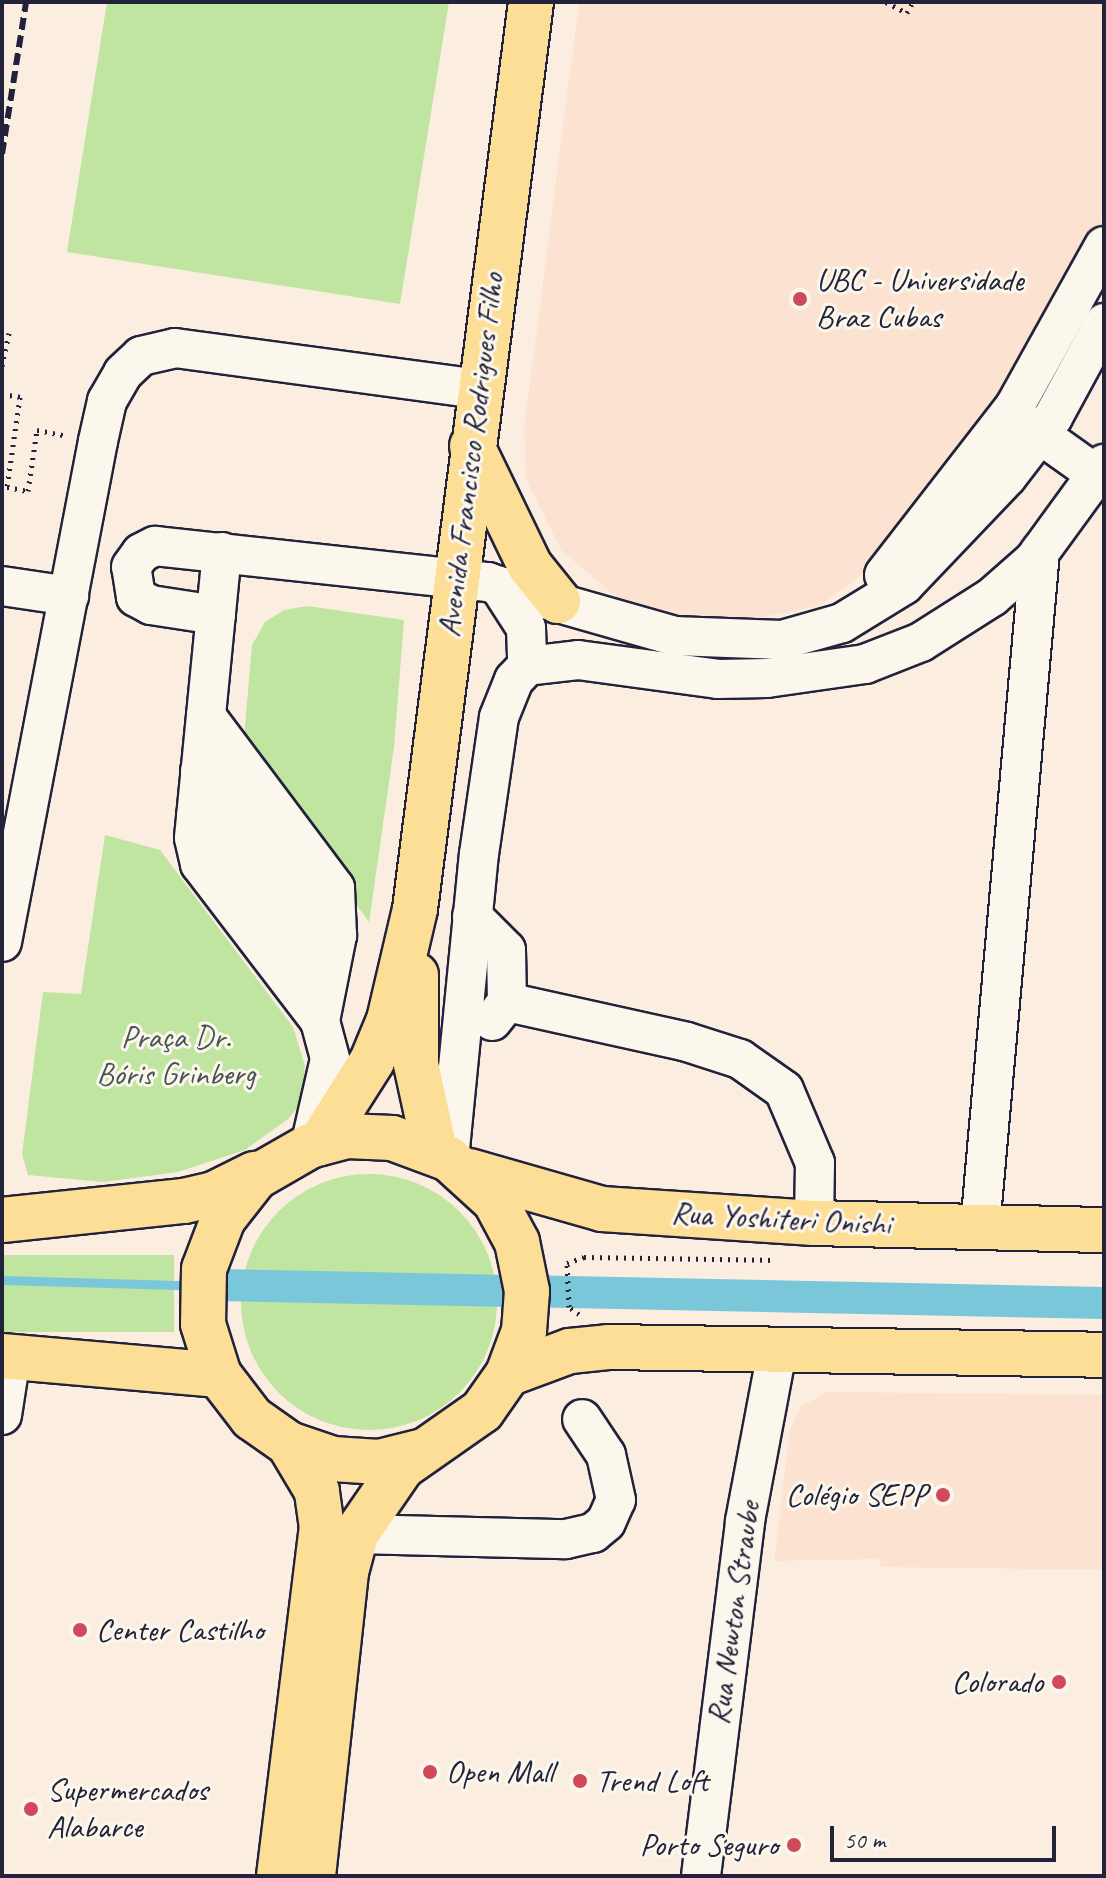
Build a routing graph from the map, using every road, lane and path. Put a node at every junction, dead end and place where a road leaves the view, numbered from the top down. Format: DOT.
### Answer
graph roads {
  1 [pos="531,2"];
  2 [pos="886,2"];
  3 [pos="913,2"];
  4 [pos="1104,246"];
  5 [pos="1104,323"];
  6 [pos="2,332"];
  7 [pos="2,367"];
  8 [pos="479,389"];
  9 [pos="2,394"];
  10 [pos="1015,405"];
  11 [pos="1047,425"];
  12 [pos="37,430"];
  13 [pos="472,446"];
  14 [pos="1102,461"];
  15 [pos="222,552"];
  16 [pos="1040,552"];
  17 [pos="455,577"];
  18 [pos="2,586"];
  19 [pos="499,586"];
  20 [pos="69,596"];
  21 [pos="558,601"];
  22 [pos="216,615"];
  23 [pos="842,623"];
  24 [pos="527,666"];
  25 [pos="206,716"];
  26 [pos="200,771"];
  27 [pos="195,827"];
  28 [pos="415,909"];
  29 [pos="472,916"];
  30 [pos="337,935"];
  31 [pos="2,942"];
  32 [pos="327,983"];
  33 [pos="507,1002"];
  34 [pos="320,1021"];
  35 [pos="460,1032"];
  36 [pos="308,1148"];
  37 [pos="449,1160"];
  38 [pos="2,1220"];
  39 [pos="814,1223"];
  40 [pos="980,1228"];
  41 [pos="1104,1230"];
  42 [pos="773,1260"];
  43 [pos="586,1318"];
  44 [pos="777,1351"];
  45 [pos="1104,1355"];
  46 [pos="6,1356"];
  47 [pos="508,1374"];
  48 [pos="219,1375"];
  49 [pos="2,1415"];
  50 [pos="582,1419"];
  51 [pos="289,1444"];
  52 [pos="423,1451"];
  53 [pos="356,1534"];
  54 [pos="287,1873"];
  55 [pos="701,1876"];
  1 -- 8 [label="main road, Avenida Francisco Rodrigues Filho"];
  2 -- 3 [label="path"];
  4 -- 10 [label="street"];
  5 -- 11 [label="street"];
  6 -- 7 [label="path"];
  8 -- 13 [label="main road, Avenida Francisco Rodrigues Filho"];
  8 -- 20 [label="street"];
  9 -- 12 [label="path"];
  10 -- 11 [label="street"];
  10 -- 23 [label="street"];
  11 -- 14 [label="street"];
  11 -- 23 [label="street"];
  13 -- 17 [label="main road, Avenida Francisco Rodrigues Filho"];
  13 -- 21 [label="main road"];
  14 -- 16 [label="street"];
  15 -- 17 [label="street"];
  15 -- 22 [label="street"];
  15 -- 22 [label="street"];
  16 -- 24 [label="street"];
  16 -- 40 [label="street"];
  17 -- 19 [label="street"];
  17 -- 28 [label="main road, Avenida Francisco Rodrigues Filho"];
  18 -- 20 [label="street"];
  19 -- 21 [label="street"];
  19 -- 24 [label="street"];
  20 -- 31 [label="street"];
  21 -- 23 [label="street"];
  22 -- 25 [label="street"];
  24 -- 29 [label="street"];
  25 -- 26 [label="street"];
  25 -- 30 [label="street"];
  26 -- 27 [label="street"];
  26 -- 30 [label="street"];
  27 -- 32 [label="street"];
  27 -- 34 [label="street"];
  28 -- 36 [label="main road, Avenida Francisco Rodrigues Filho"];
  28 -- 37 [label="main road, Avenida Francisco Rodrigues Filho"];
  29 -- 33 [label="street"];
  29 -- 35 [label="street"];
  30 -- 32 [label="street"];
  32 -- 34 [label="street"];
  33 -- 35 [label="street"];
  33 -- 39 [label="street"];
  34 -- 36 [label="street"];
  35 -- 37 [label="street"];
  36 -- 37 [label="main road, Avenida Francisco Rodrigues Filho"];
  36 -- 38 [label="main road"];
  36 -- 48 [label="main road, Avenida Francisco Rodrigues Filho"];
  37 -- 39 [label="main road, Rua Yoshiteri Onishi"];
  37 -- 47 [label="main road, Avenida Francisco Rodrigues Filho"];
  39 -- 40 [label="main road, Rua Yoshiteri Onishi"];
  40 -- 41 [label="main road, Rua Yoshiteri Onishi"];
  42 -- 43 [label="path"];
  44 -- 45 [label="main road"];
  44 -- 47 [label="main road"];
  44 -- 55 [label="street, Rua Newton Straube"];
  46 -- 48 [label="main road"];
  46 -- 49 [label="street"];
  47 -- 52 [label="main road, Avenida Francisco Rodrigues Filho"];
  48 -- 51 [label="main road, Avenida Francisco Rodrigues Filho"];
  50 -- 53 [label="street"];
  51 -- 52 [label="main road, Avenida Francisco Rodrigues Filho"];
  51 -- 54 [label="main road, Avenida Francisco Rodrigues Filho"];
  52 -- 53 [label="main road, Avenida Francisco Rodrigues Filho"];
  53 -- 54 [label="main road, Avenida Francisco Rodrigues Filho"];
}
